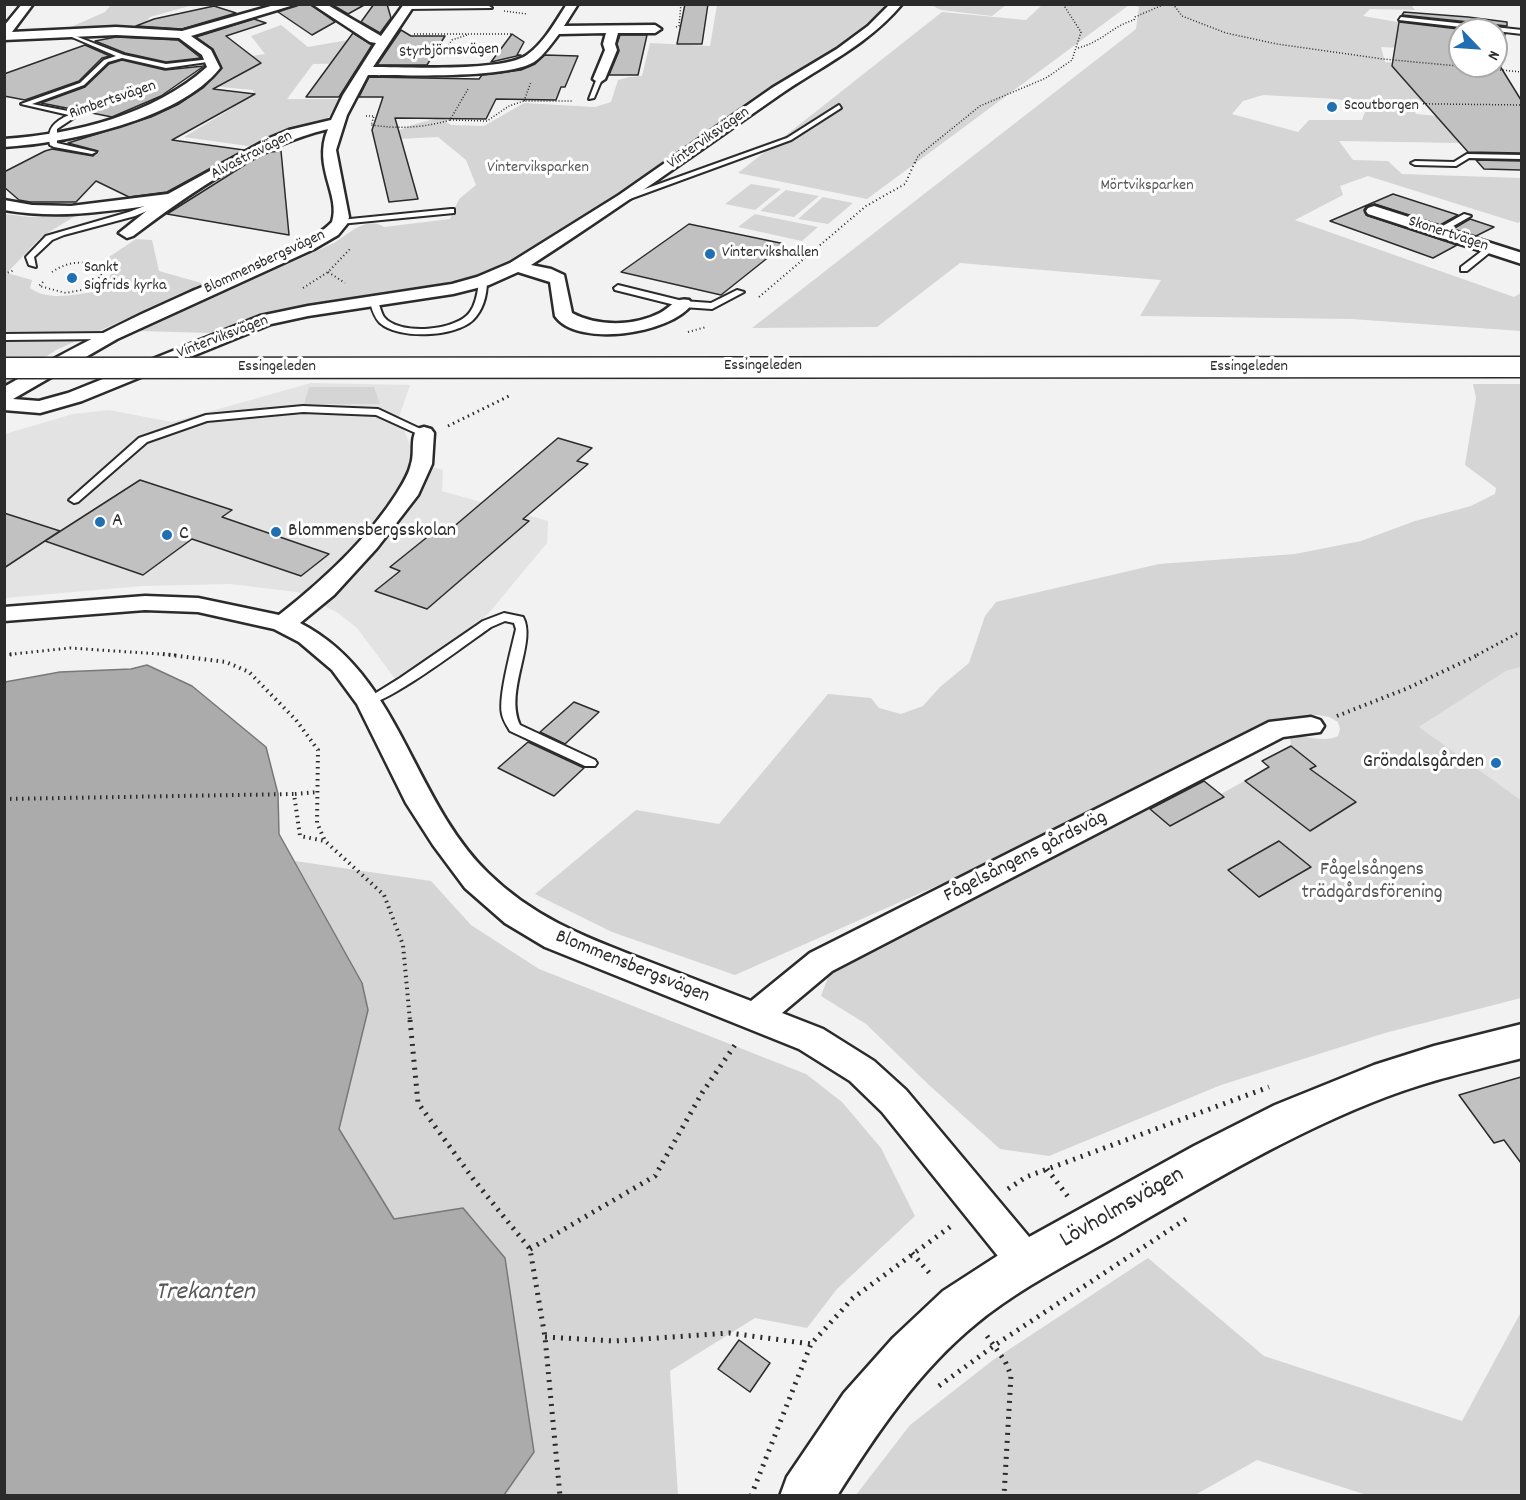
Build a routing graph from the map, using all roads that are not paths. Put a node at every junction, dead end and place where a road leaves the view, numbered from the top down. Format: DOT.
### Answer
graph roads {
  1 [pos="27,4"];
  2 [pos="292,4"];
  3 [pos="317,4"];
  4 [pos="573,4"];
  5 [pos="897,4"];
  6 [pos="409,6"];
  7 [pos="489,8"];
  8 [pos="1401,19"];
  9 [pos="656,29"];
  10 [pos="556,30"];
  11 [pos="613,30"];
  12 [pos="1521,32"];
  13 [pos="67,33"];
  14 [pos="4,35"];
  15 [pos="182,35"];
  16 [pos="387,37"];
  17 [pos="122,56"];
  18 [pos="211,61"];
  19 [pos="366,71"];
  20 [pos="599,79"];
  21 [pos="591,98"];
  22 [pos="839,107"];
  23 [pos="337,119"];
  24 [pos="52,139"];
  25 [pos="4,143"];
  26 [pos="92,152"];
  27 [pos="1521,157"];
  28 [pos="1415,163"];
  29 [pos="172,198"];
  30 [pos="624,198"];
  31 [pos="4,205"];
  32 [pos="452,211"];
  33 [pos="1374,211"];
  34 [pos="1467,216"];
  35 [pos="340,222"];
  36 [pos="1436,232"];
  37 [pos="127,233"];
  38 [pos="1490,249"];
  39 [pos="1521,260"];
  40 [pos="33,265"];
  41 [pos="516,267"];
  42 [pos="1464,269"];
  43 [pos="483,281"];
  44 [pos="618,288"];
  45 [pos="740,292"];
  46 [pos="374,302"];
  47 [pos="683,304"];
  48 [pos="109,336"];
  49 [pos="4,338"];
  50 [pos="4,346"];
  51 [pos="1521,346"];
  52 [pos="4,368"];
  53 [pos="1521,368"];
  54 [pos="4,396"];
  55 [pos="4,404"];
  56 [pos="424,433"];
  57 [pos="74,500"];
  58 [pos="4,614"];
  59 [pos="283,624"];
  60 [pos="369,701"];
  61 [pos="1311,726"];
  62 [pos="590,763"];
  63 [pos="754,1017"];
  64 [pos="1521,1041"];
  65 [pos="1027,1263"];
  66 [pos="806,1496"];
  1 -- 14 [label="street"];
  2 -- 15 [label="street"];
  3 -- 16 [label="street"];
  4 -- 10 [label="street, Styrbjörnsvägen"];
  5 -- 30 [label="street, Vinterviksvägen"];
  6 -- 7 [label="lane"];
  6 -- 16 [label="street, Blommensbergsvägen"];
  8 -- 12 [label="lane"];
  9 -- 11 [label="street"];
  10 -- 11 [label="street"];
  10 -- 19 [label="street, Styrbjörnsvägen"];
  11 -- 20 [label="street"];
  13 -- 14 [label="street"];
  13 -- 15 [label="street"];
  13 -- 17 [label="lane"];
  15 -- 18 [label="street"];
  16 -- 19 [label="street, Blommensbergsvägen"];
  17 -- 18 [label="lane"];
  17 -- 24 [label="lane"];
  18 -- 24 [label="street, Rimbertsvägen"];
  19 -- 23 [label="street, Blommensbergsvägen"];
  20 -- 21 [label="lane"];
  22 -- 30 [label="lane"];
  23 -- 29 [label="street, Alvastravägen"];
  23 -- 35 [label="street, Blommensbergsvägen"];
  24 -- 25 [label="street, Rimbertsvägen"];
  24 -- 26 [label="lane"];
  27 -- 28 [label="lane"];
  29 -- 31 [label="street, Alvastravägen"];
  29 -- 37 [label="street, Alvastravägen"];
  29 -- 40 [label="lane"];
  30 -- 41 [label="street, Vinterviksvägen"];
  32 -- 35 [label="lane"];
  33 -- 36 [label="street, Skonertvägen"];
  34 -- 36 [label="lane"];
  35 -- 48 [label="street, Blommensbergsvägen"];
  36 -- 38 [label="street, Skonertvägen"];
  38 -- 39 [label="street, Skonertvägen"];
  38 -- 42 [label="lane"];
  41 -- 43 [label="street, Vinterviksvägen"];
  41 -- 47 [label="street"];
  43 -- 46 [label="street, Vinterviksvägen"];
  43 -- 46 [label="lane"];
  44 -- 47 [label="lane"];
  45 -- 47 [label="lane"];
  46 -- 55 [label="street, Vinterviksvägen"];
  48 -- 49 [label="lane"];
  48 -- 54 [label="street, Blommensbergsvägen"];
  50 -- 51 [label="main road, Essingeleden"];
  52 -- 53 [label="main road, Essingeleden, bridge"];
  56 -- 57 [label="lane"];
  56 -- 59 [label="street"];
  58 -- 59 [label="street, Blommensbergsvägen"];
  59 -- 60 [label="street, Blommensbergsvägen"];
  60 -- 62 [label="lane"];
  60 -- 63 [label="street, Blommensbergsvägen"];
  61 -- 63 [label="street, Fågelsångens gårdsväg"];
  63 -- 65 [label="street, Blommensbergsvägen"];
  64 -- 65 [label="main road, Lövholmsvägen"];
  65 -- 66 [label="main road, Lövholmsvägen"];
}
